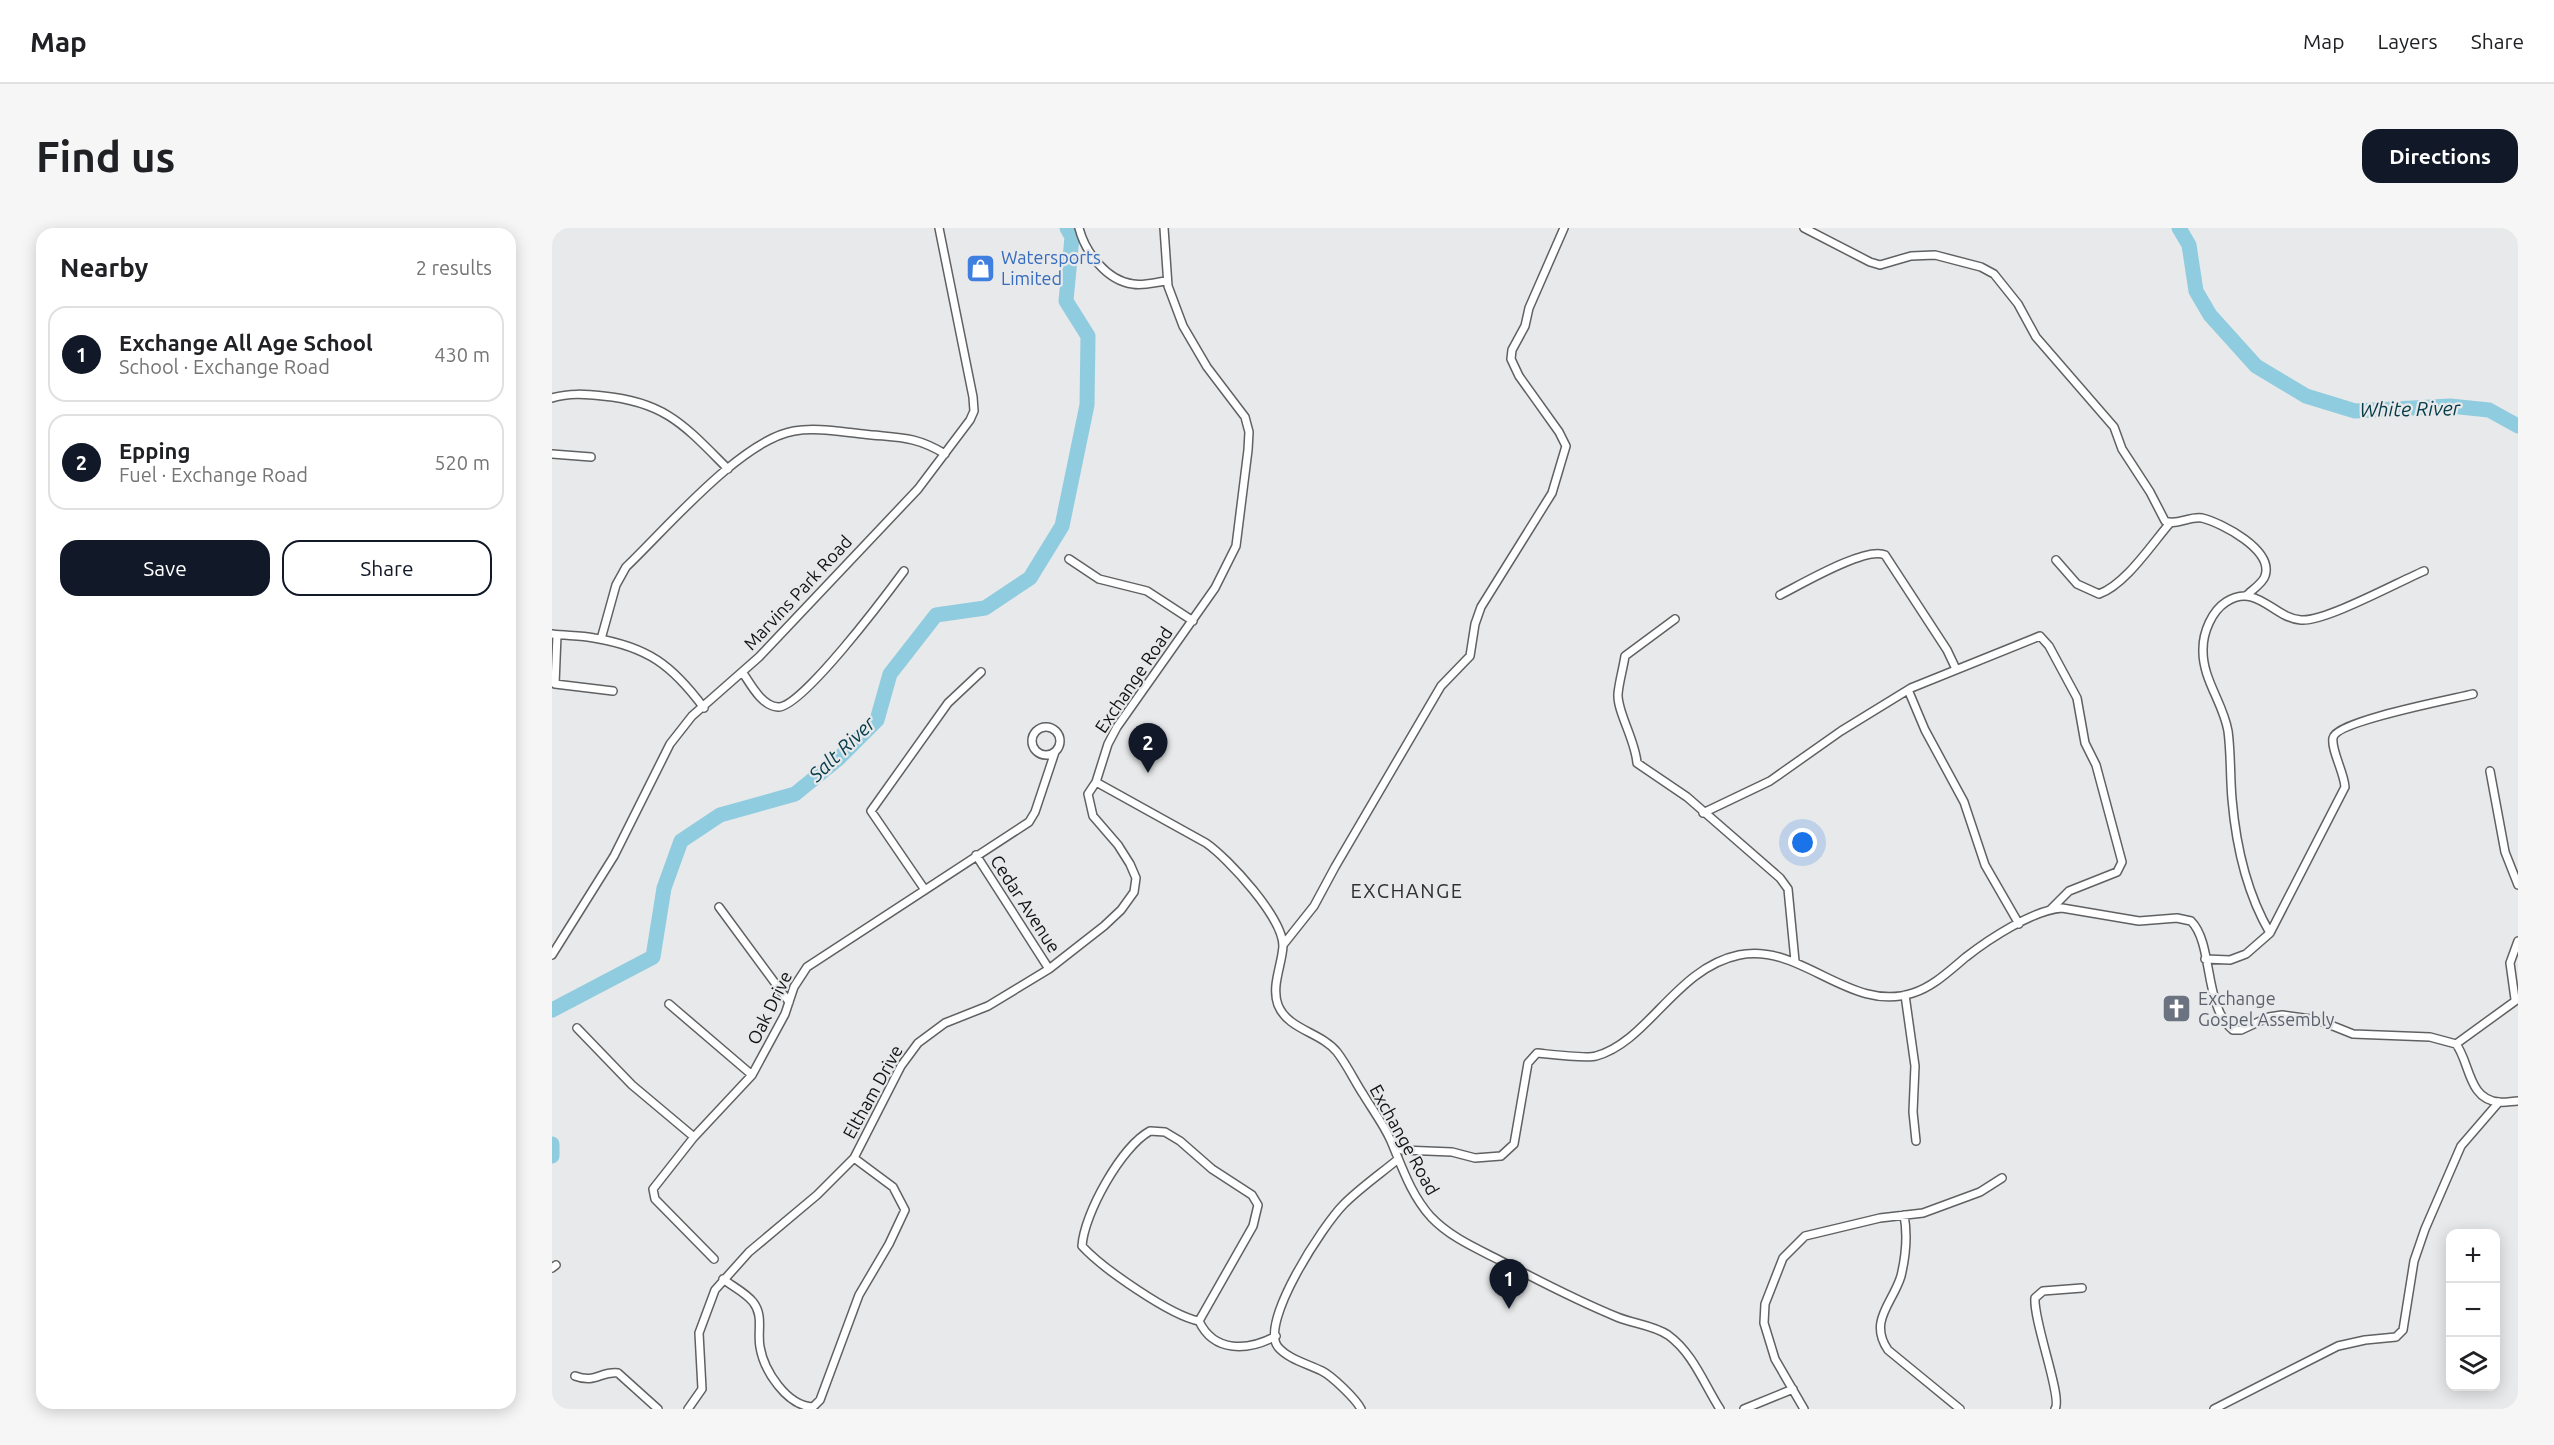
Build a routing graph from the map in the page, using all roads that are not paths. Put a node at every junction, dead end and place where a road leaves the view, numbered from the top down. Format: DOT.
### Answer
graph roads {
  1 [pos="939,228"];
  2 [pos="1079,228"];
  3 [pos="1164,228"];
  4 [pos="1564,228"];
  5 [pos="1804,228"];
  6 [pos="1167,281"];
  7 [pos="552,398"];
  8 [pos="552,454"];
  9 [pos="945,454"];
  10 [pos="591,458"];
  11 [pos="728,469"];
  12 [pos="2170,523"];
  13 [pos="1069,559"];
  14 [pos="2056,560"];
  15 [pos="904,571"];
  16 [pos="2424,571"];
  17 [pos="1780,595"];
  18 [pos="2246,596"];
  19 [pos="1675,620"];
  20 [pos="1193,621"];
  21 [pos="555,634"];
  22 [pos="601,639"];
  23 [pos="1956,669"];
  24 [pos="981,672"];
  25 [pos="743,673"];
  26 [pos="612,691"];
  27 [pos="1909,692"];
  28 [pos="2473,694"];
  29 [pos="704,708"];
  30 [pos="1054,752"];
  31 [pos="1043,754"];
  32 [pos="1049,767"];
  33 [pos="2490,771"];
  34 [pos="1095,782"];
  35 [pos="1703,813"];
  36 [pos="976,855"];
  37 [pos="2518,885"];
  38 [pos="925,890"];
  39 [pos="719,907"];
  40 [pos="2051,909"];
  41 [pos="2019,924"];
  42 [pos="2270,933"];
  43 [pos="2518,940"];
  44 [pos="1283,945"];
  45 [pos="552,955"];
  46 [pos="2205,959"];
  47 [pos="1795,961"];
  48 [pos="1049,969"];
  49 [pos="1905,995"];
  50 [pos="2517,999"];
  51 [pos="789,1002"];
  52 [pos="669,1004"];
  53 [pos="577,1028"];
  54 [pos="2456,1044"];
  55 [pos="752,1075"];
  56 [pos="2518,1101"];
  57 [pos="2499,1102"];
  58 [pos="694,1137"];
  59 [pos="1391,1140"];
  60 [pos="1916,1141"];
  61 [pos="854,1158"];
  62 [pos="1397,1160"];
  63 [pos="2002,1178"];
  64 [pos="1904,1215"];
  65 [pos="714,1259"];
  66 [pos="723,1279"];
  67 [pos="2082,1288"];
  68 [pos="1199,1321"];
  69 [pos="1276,1336"];
  70 [pos="575,1376"];
  71 [pos="1793,1389"];
  72 [pos="658,1409"];
  73 [pos="688,1409"];
  74 [pos="1361,1409"];
  75 [pos="1720,1409"];
  76 [pos="1744,1409"];
  77 [pos="1804,1409"];
  78 [pos="1960,1409"];
  79 [pos="2055,1409"];
  80 [pos="2214,1409"];
  1 -- 9 [label="street, Marvins Park Road"];
  2 -- 6 [label="street"];
  3 -- 6 [label="street, Exchange Road"];
  4 -- 44 [label="street"];
  5 -- 12 [label="street"];
  6 -- 20 [label="street, Exchange Road"];
  7 -- 11 [label="street"];
  8 -- 10 [label="street"];
  9 -- 11 [label="street"];
  9 -- 25 [label="street, Marvins Park Road"];
  11 -- 22 [label="street"];
  12 -- 14 [label="street"];
  12 -- 18 [label="street"];
  13 -- 20 [label="street"];
  15 -- 25 [label="street"];
  16 -- 18 [label="street"];
  17 -- 23 [label="street"];
  18 -- 42 [label="street"];
  19 -- 35 [label="street"];
  20 -- 34 [label="street, Exchange Road"];
  21 -- 22 [label="street"];
  21 -- 26 [label="street"];
  22 -- 29 [label="street"];
  23 -- 27 [label="street"];
  23 -- 40 [label="street"];
  24 -- 38 [label="street"];
  25 -- 29 [label="street, Marvins Park Road"];
  27 -- 35 [label="street"];
  27 -- 41 [label="street"];
  28 -- 42 [label="street"];
  29 -- 45 [label="street, Marvins Park Road"];
  30 -- 31 [label="street"];
  30 -- 31 [label="street"];
  30 -- 32 [label="street, Oak Drive"];
  31 -- 32 [label="street"];
  32 -- 36 [label="street, Oak Drive"];
  33 -- 37 [label="street"];
  34 -- 44 [label="street"];
  34 -- 48 [label="street, Eltham Drive"];
  35 -- 47 [label="street"];
  36 -- 38 [label="street, Oak Drive"];
  36 -- 48 [label="street, Cedar Avenue"];
  38 -- 51 [label="street, Oak Drive"];
  39 -- 51 [label="street"];
  40 -- 41 [label="street"];
  40 -- 46 [label="street"];
  41 -- 49 [label="street"];
  42 -- 46 [label="street"];
  43 -- 50 [label="street"];
  44 -- 59 [label="street, Exchange Road"];
  46 -- 54 [label="street"];
  47 -- 49 [label="street"];
  47 -- 59 [label="street"];
  48 -- 61 [label="street, Eltham Drive"];
  49 -- 60 [label="street"];
  50 -- 54 [label="street"];
  51 -- 55 [label="street, Oak Drive"];
  52 -- 55 [label="street"];
  53 -- 58 [label="street"];
  54 -- 57 [label="street"];
  55 -- 58 [label="street, Oak Drive"];
  56 -- 57 [label="street"];
  57 -- 80 [label="street"];
  58 -- 65 [label="street, Oak Drive"];
  59 -- 62 [label="street, Exchange Road"];
  61 -- 66 [label="street, Eltham Drive"];
  61 -- 66 [label="street"];
  62 -- 69 [label="street"];
  62 -- 75 [label="street, Exchange Road"];
  63 -- 64 [label="street"];
  64 -- 71 [label="street"];
  64 -- 78 [label="street"];
  66 -- 73 [label="street, Eltham Drive"];
  67 -- 79 [label="street"];
  68 -- 68 [label="street"];
  68 -- 69 [label="street"];
  69 -- 74 [label="street"];
  70 -- 72 [label="street"];
  71 -- 76 [label="street"];
  71 -- 77 [label="street"];
}
